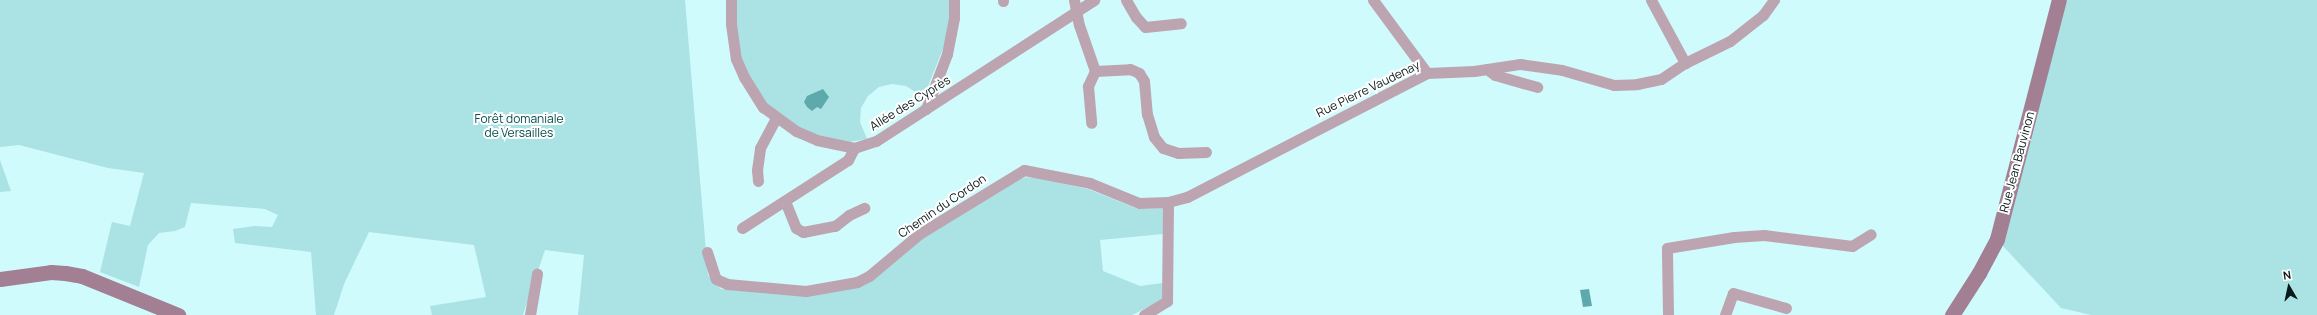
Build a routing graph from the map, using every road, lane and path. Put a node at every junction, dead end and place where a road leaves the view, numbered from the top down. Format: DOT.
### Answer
graph roads {
  1 [pos="731,0"];
  2 [pos="954,0"];
  3 [pos="1094,0"];
  4 [pos="1126,0"];
  5 [pos="1373,0"];
  6 [pos="1651,0"];
  7 [pos="1774,0"];
  8 [pos="2059,0"];
  9 [pos="1076,5"];
  10 [pos="1182,23"];
  11 [pos="1685,63"];
  12 [pos="1487,69"];
  13 [pos="1095,71"];
  14 [pos="1427,73"];
  15 [pos="1537,87"];
  16 [pos="926,109"];
  17 [pos="776,118"];
  18 [pos="1091,123"];
  19 [pos="854,148"];
  20 [pos="1206,152"];
  21 [pos="758,181"];
  22 [pos="785,201"];
  23 [pos="1168,202"];
  24 [pos="864,208"];
  25 [pos="742,228"];
  26 [pos="1871,234"];
  27 [pos="707,252"];
  28 [pos="537,274"];
  29 [pos="0,279"];
  30 [pos="98,283"];
  31 [pos="0,287"];
  32 [pos="1786,308"];
  33 [pos="178,315"];
  34 [pos="530,315"];
  35 [pos="1144,315"];
  36 [pos="1668,315"];
  37 [pos="1725,315"];
  38 [pos="1952,315"];
  1 -- 17 [label="street"];
  2 -- 16 [label="street"];
  3 -- 9 [label="street, Allée des Cyprès"];
  4 -- 10 [label="street"];
  5 -- 14 [label="street"];
  6 -- 11 [label="street"];
  7 -- 11 [label="street, Rue Pierre Vaudenay"];
  8 -- 38 [label="main road, Rue Jean Bauvinon"];
  9 -- 13 [label="street"];
  9 -- 16 [label="street, Allée des Cyprès"];
  11 -- 12 [label="street, Rue Pierre Vaudenay"];
  12 -- 14 [label="street, Rue Pierre Vaudenay"];
  12 -- 15 [label="street"];
  13 -- 18 [label="street"];
  13 -- 20 [label="street"];
  14 -- 23 [label="street, Rue Pierre Vaudenay"];
  16 -- 19 [label="street, Allée des Cyprès"];
  17 -- 19 [label="street"];
  17 -- 21 [label="street"];
  19 -- 22 [label="street"];
  22 -- 24 [label="street"];
  22 -- 25 [label="street"];
  23 -- 27 [label="street, Chemin du Cordon"];
  23 -- 35 [label="street"];
  26 -- 36 [label="street"];
  28 -- 34 [label="street"];
  29 -- 30 [label="main road"];
  30 -- 31 [label="main road"];
  30 -- 33 [label="main road"];
  32 -- 37 [label="street"];
}
